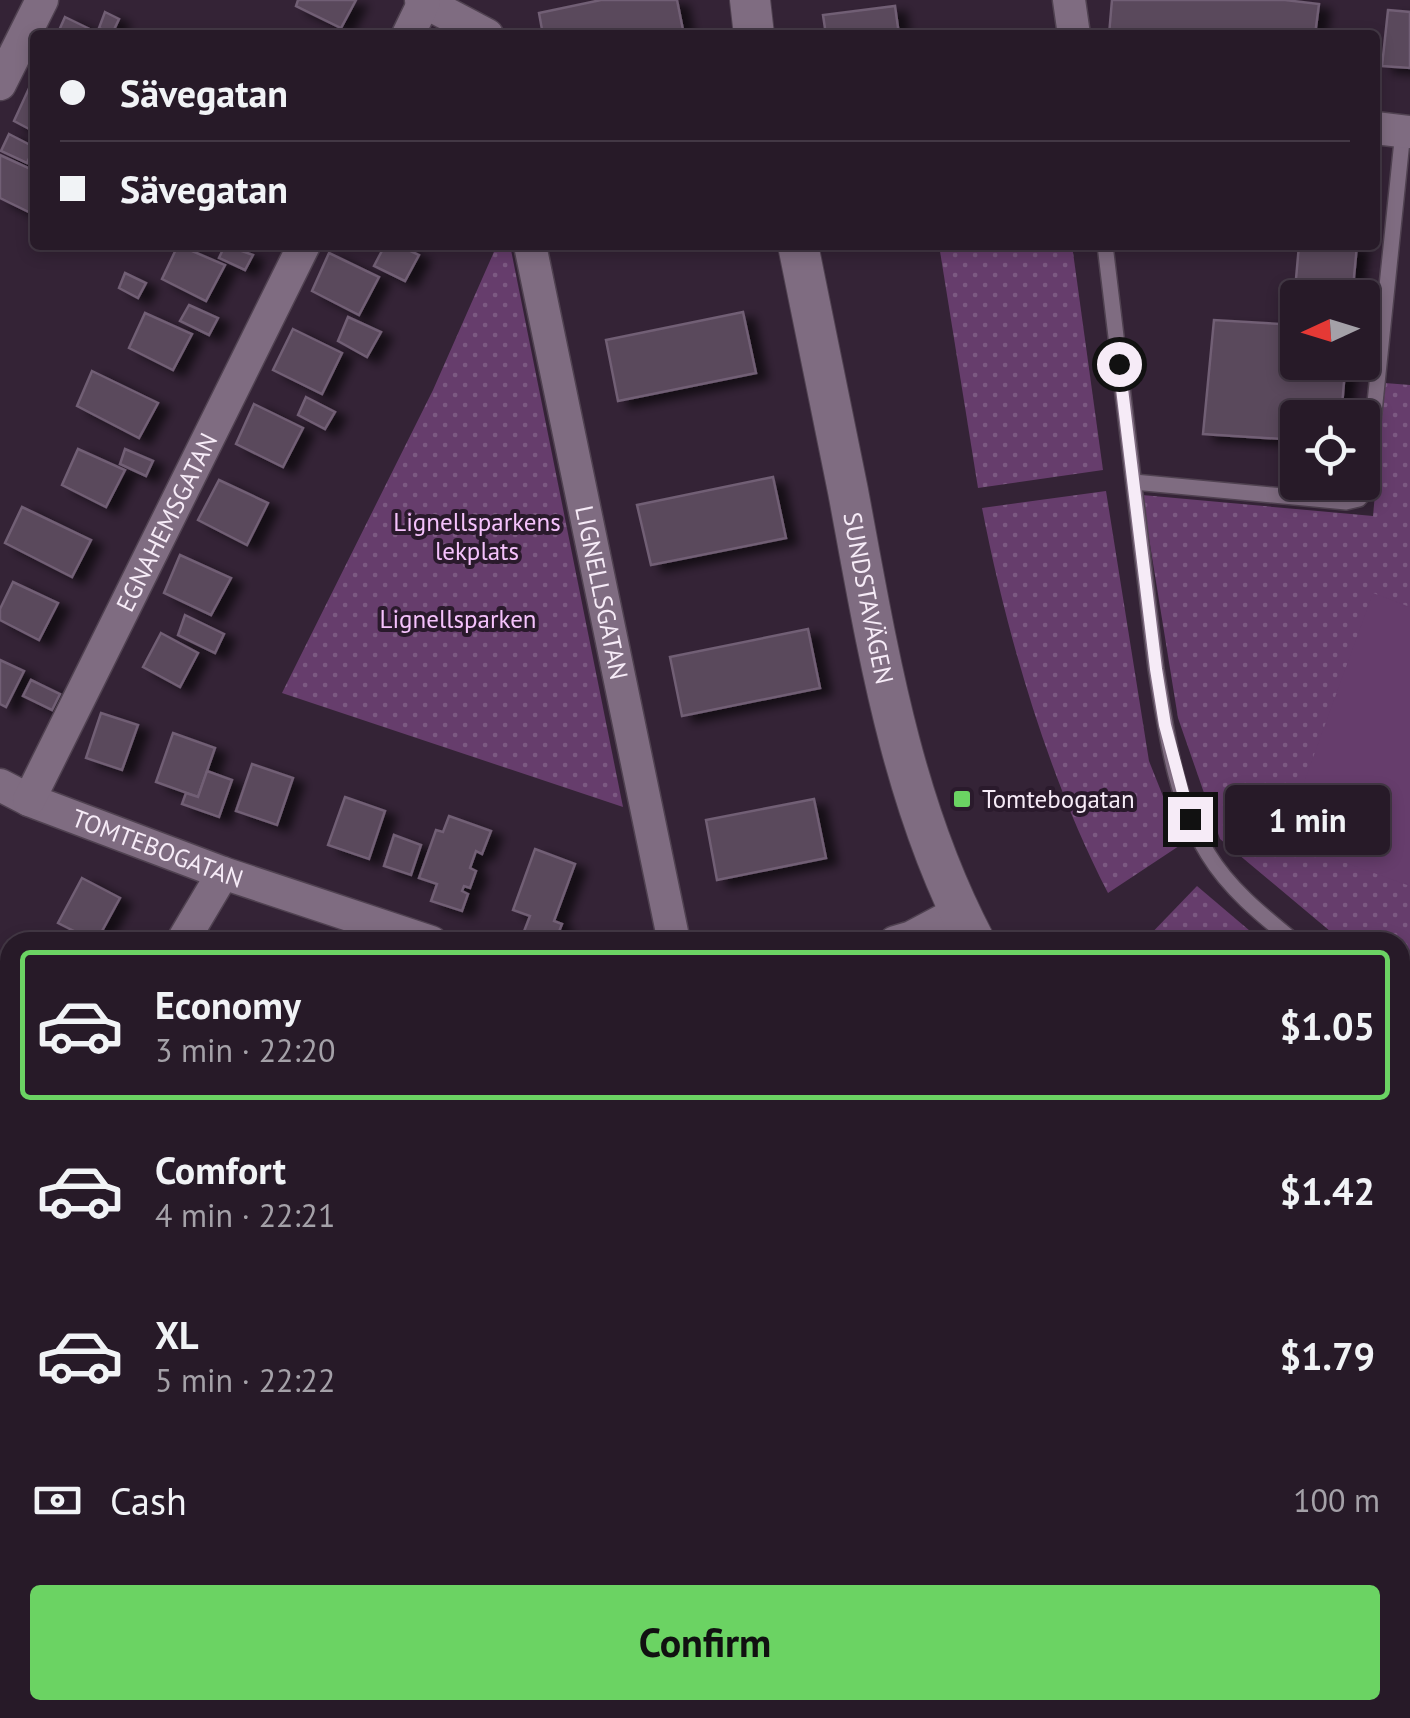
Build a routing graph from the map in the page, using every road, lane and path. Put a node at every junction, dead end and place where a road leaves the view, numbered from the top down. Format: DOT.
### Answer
graph roads {
  1 [pos="42,0"];
  2 [pos="1069,0"];
  3 [pos="423,1"];
  4 [pos="410,30"];
  5 [pos="478,30"];
  6 [pos="1073,30"];
  7 [pos="0,84"];
  8 [pos="1396,131"];
  9 [pos="301,250"];
  10 [pos="531,250"];
  11 [pos="799,250"];
  12 [pos="1106,250"];
  13 [pos="1134,482"];
  14 [pos="15,792"];
  15 [pos="222,873"];
  16 [pos="967,927"];
  17 [pos="188,932"];
  18 [pos="401,932"];
  19 [pos="672,932"];
  20 [pos="940,932"];
  21 [pos="1283,932"];
  1 -- 7 [label="street"];
  2 -- 6 [label="street"];
  3 -- 4 [label="street"];
  3 -- 5 [label="street"];
  8 -- 13 [label="lane"];
  9 -- 14 [label="street, EGNAHEMSGATAN"];
  10 -- 19 [label="street, LIGNELLSGATAN"];
  11 -- 16 [label="street, SUNDSTAVÄGEN"];
  12 -- 13 [label="lane"];
  13 -- 21 [label="lane"];
  14 -- 15 [label="street, TOMTEBOGATAN"];
  15 -- 17 [label="street"];
  15 -- 18 [label="street, TOMTEBOGATAN"];
  16 -- 20 [label="street"];
}
